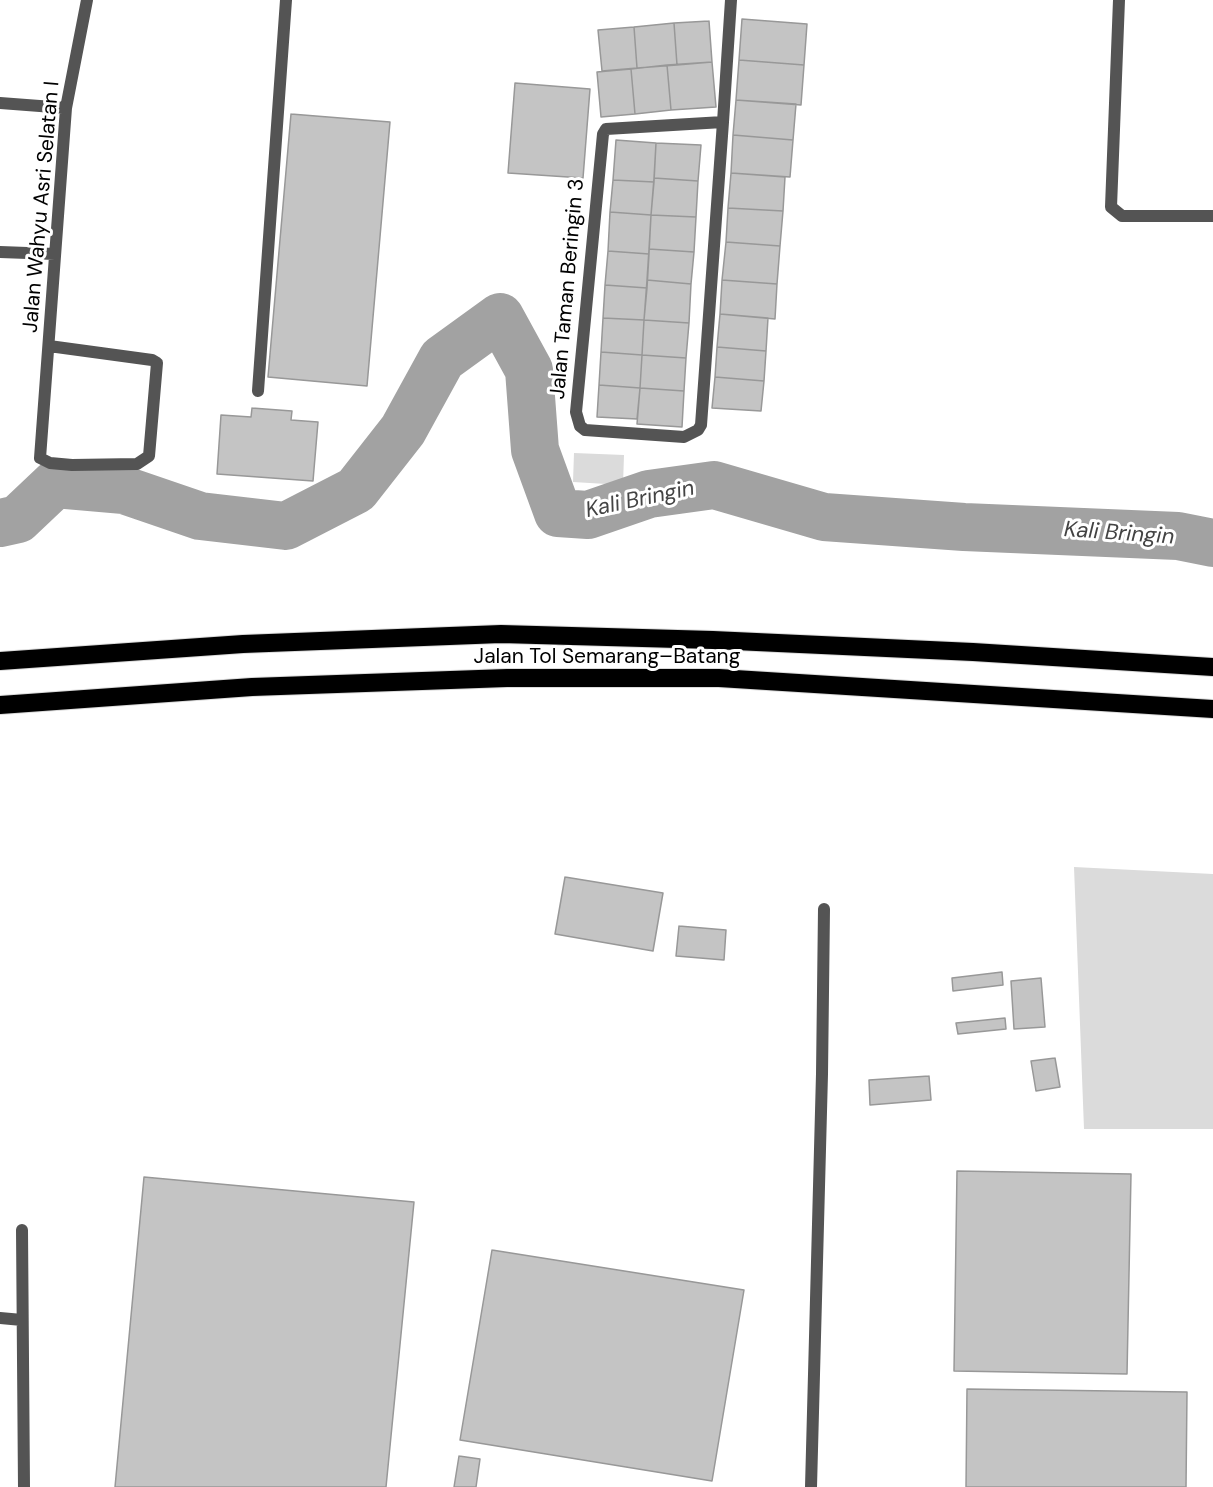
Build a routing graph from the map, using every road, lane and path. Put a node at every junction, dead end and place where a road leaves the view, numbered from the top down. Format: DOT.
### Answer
graph roads {
  1 [pos="87,0"];
  2 [pos="285,0"];
  3 [pos="730,0"];
  4 [pos="1119,0"];
  5 [pos="0,103"];
  6 [pos="66,108"];
  7 [pos="723,122"];
  8 [pos="1213,216"];
  9 [pos="0,252"];
  10 [pos="55,254"];
  11 [pos="49,346"];
  12 [pos="258,391"];
  13 [pos="0,661"];
  14 [pos="1213,667"];
  15 [pos="0,705"];
  16 [pos="1213,710"];
  17 [pos="824,909"];
  18 [pos="22,1230"];
  19 [pos="0,1318"];
  20 [pos="22,1320"];
  21 [pos="24,1487"];
  22 [pos="811,1487"];
  1 -- 6 [label="street, Jalan Wahyu Asri Selatan I"];
  2 -- 12 [label="street"];
  3 -- 7 [label="street, Jalan Taman Beringin 3"];
  4 -- 8 [label="street"];
  5 -- 6 [label="street"];
  6 -- 10 [label="street, Jalan Wahyu Asri Selatan I"];
  7 -- 7 [label="street, Jalan Taman Beringin 3"];
  9 -- 10 [label="street"];
  10 -- 11 [label="street, Jalan Wahyu Asri Selatan I"];
  11 -- 11 [label="street, Jalan Wahyu Asri Selatan I"];
  13 -- 14 [label="highway, Jalan Tol Semarang–Batang"];
  15 -- 16 [label="highway, Jalan Tol Semarang–Batang"];
  17 -- 22 [label="street"];
  18 -- 20 [label="street"];
  19 -- 20 [label="street"];
  20 -- 21 [label="street"];
}
